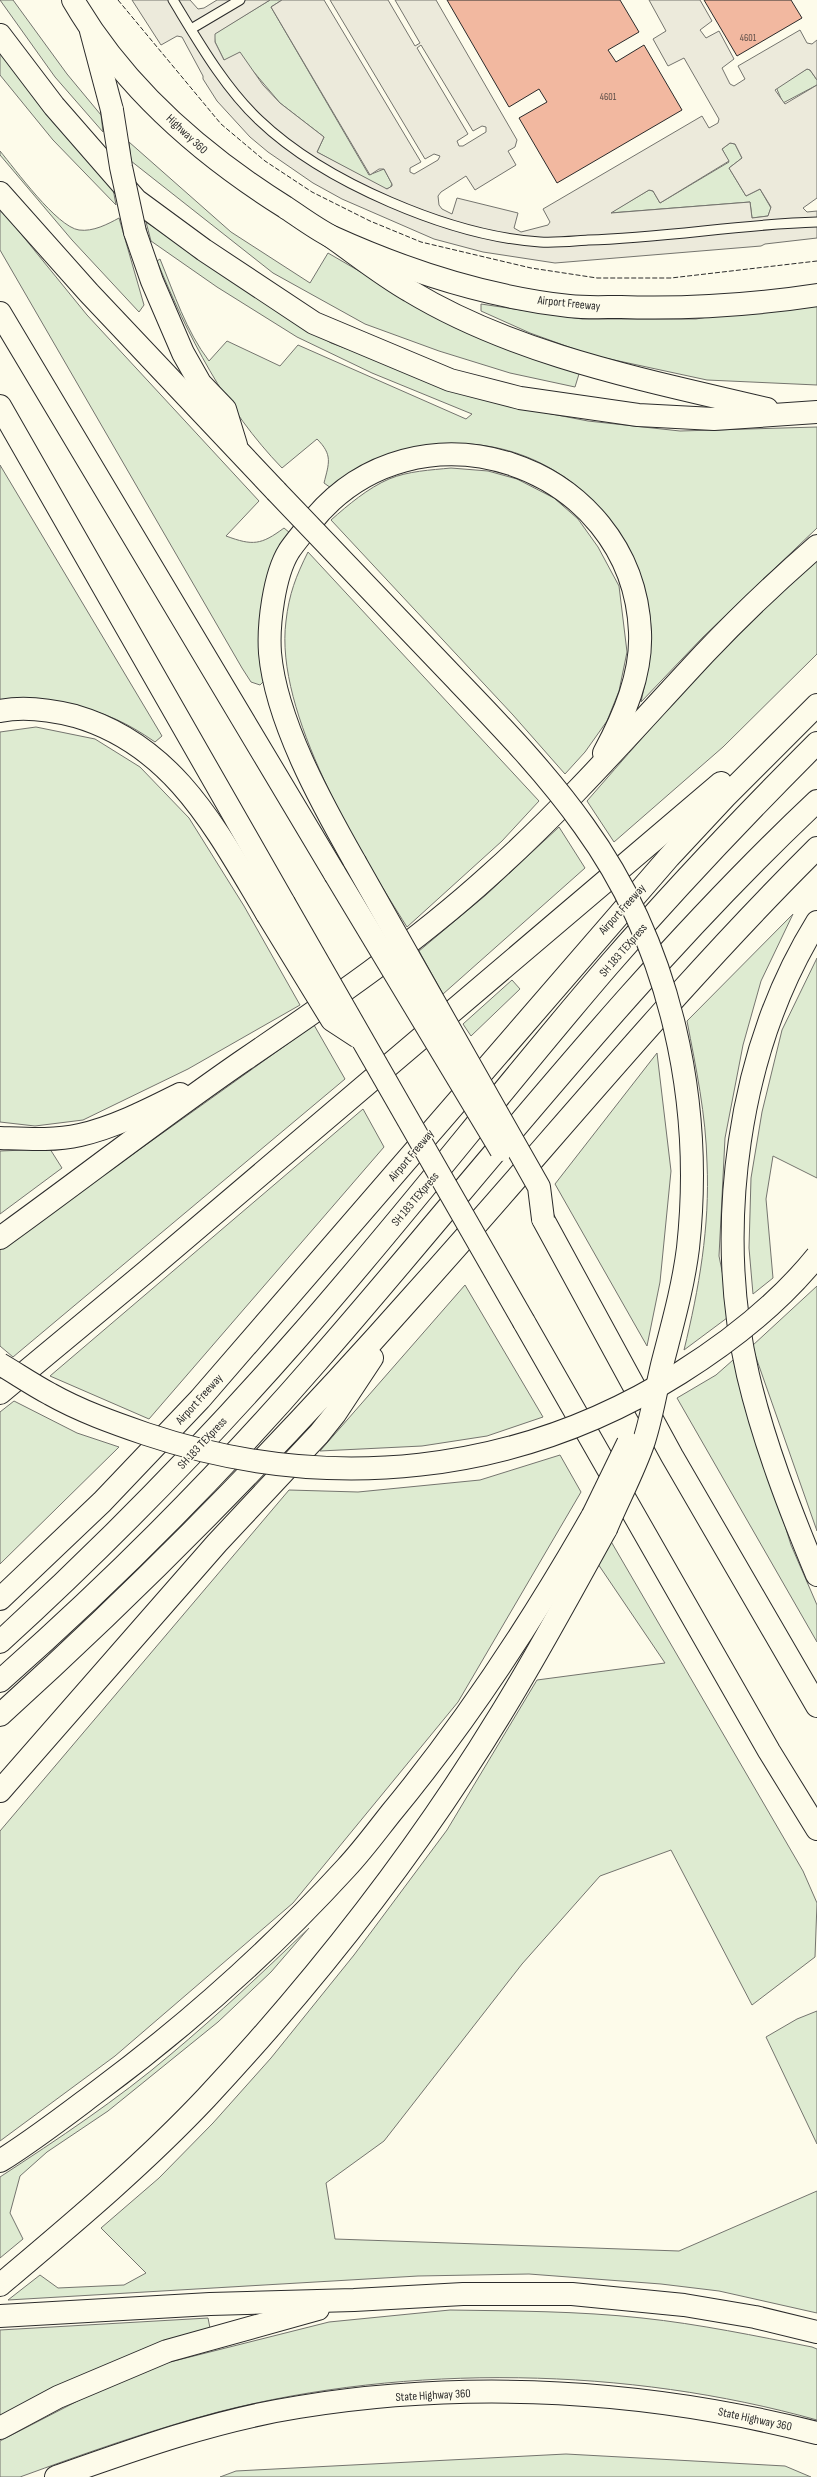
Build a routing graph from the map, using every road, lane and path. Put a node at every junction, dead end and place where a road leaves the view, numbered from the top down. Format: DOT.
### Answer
graph roads {
  1 [pos="73,0"];
  2 [pos="173,0"];
  3 [pos="240,0"];
  4 [pos="191,29"];
  5 [pos="91,31"];
  6 [pos="0,35"];
  7 [pos="0,193"];
  8 [pos="817,222"];
  9 [pos="330,236"];
  10 [pos="817,295"];
  11 [pos="0,313"];
  12 [pos="0,406"];
  13 [pos="817,412"];
  14 [pos="791,415"];
  15 [pos="239,452"];
  16 [pos="817,546"];
  17 [pos="817,705"];
  18 [pos="0,712"];
  19 [pos="817,743"];
  20 [pos="590,778"];
  21 [pos="817,801"];
  22 [pos="817,848"];
  23 [pos="276,909"];
  24 [pos="817,922"];
  25 [pos="243,1061"];
  26 [pos="0,1138"];
  27 [pos="543,1219"];
  28 [pos="0,1238"];
  29 [pos="817,1256"];
  30 [pos="413,1297"];
  31 [pos="0,1364"];
  32 [pos="0,1393"];
  33 [pos="652,1406"];
  34 [pos="817,1575"];
  35 [pos="0,1600"];
  36 [pos="0,1642"];
  37 [pos="0,1681"];
  38 [pos="817,1706"];
  39 [pos="0,1715"];
  40 [pos="0,1790"];
  41 [pos="817,1829"];
  42 [pos="0,2160"];
  43 [pos="0,2285"];
  44 [pos="354,2300"];
  45 [pos="0,2316"];
  46 [pos="817,2332"];
  47 [pos="0,2428"];
  48 [pos="817,2433"];
  49 [pos="56,2477"];
  1 -- 5 [label="main road, Highway 360"];
  2 -- 4 [label="lane"];
  3 -- 4 [label="lane"];
  4 -- 8 [label="lane"];
  5 -- 9 [label="main road, Highway 360"];
  5 -- 15 [label="main road, bridge"];
  6 -- 14 [label="main road"];
  7 -- 15 [label="main road"];
  9 -- 10 [label="main road, Airport Freeway"];
  9 -- 14 [label="main road"];
  11 -- 27 [label="main road, bridge"];
  12 -- 23 [label="main road"];
  13 -- 14 [label="main road"];
  15 -- 33 [label="main road, bridge"];
  16 -- 20 [label="main road"];
  17 -- 32 [label="main road"];
  17 -- 35 [label="main road, Airport Freeway"];
  18 -- 23 [label="main road"];
  19 -- 36 [label="main road, SH 183 TEXpress"];
  20 -- 25 [label="main road"];
  20 -- 27 [label="main road, bridge"];
  21 -- 37 [label="main road"];
  22 -- 30 [label="main road"];
  23 -- 41 [label="main road, bridge"];
  24 -- 34 [label="main road"];
  25 -- 26 [label="main road"];
  25 -- 28 [label="main road"];
  27 -- 38 [label="main road"];
  29 -- 31 [label="main road, bridge"];
  30 -- 39 [label="main road"];
  30 -- 40 [label="main road"];
  33 -- 42 [label="main road, bridge"];
  33 -- 43 [label="main road, bridge"];
  44 -- 45 [label="main road"];
  44 -- 46 [label="main road"];
  44 -- 47 [label="main road"];
  48 -- 49 [label="main road, State Highway 360"];
}
